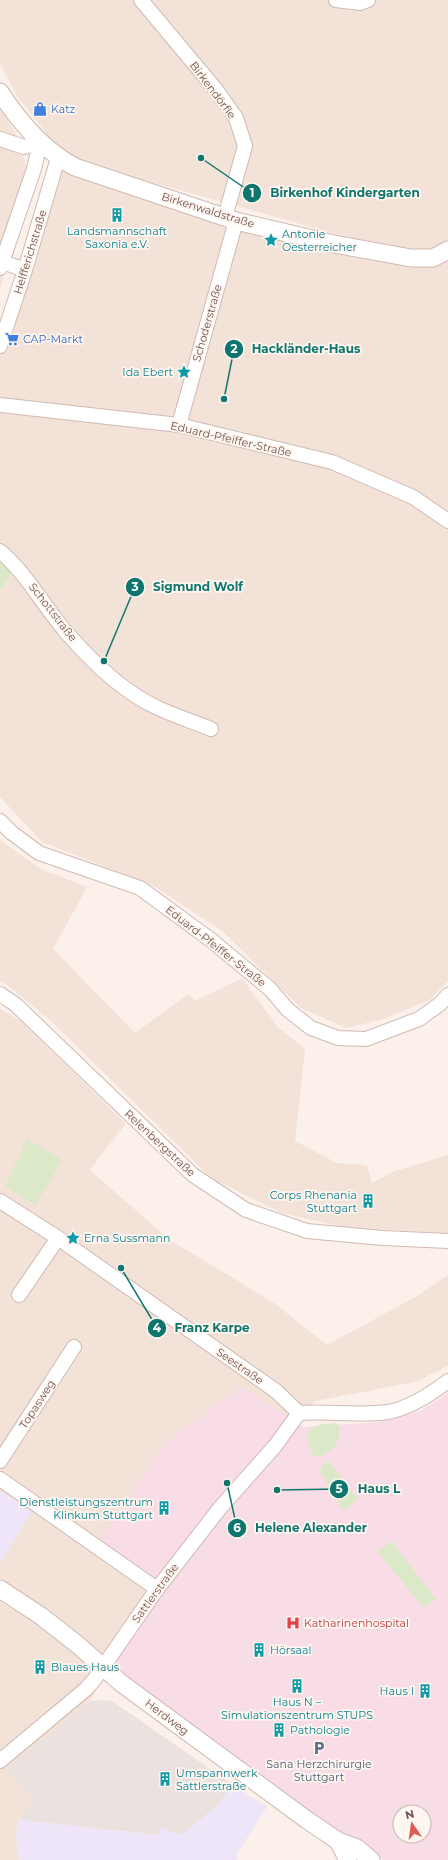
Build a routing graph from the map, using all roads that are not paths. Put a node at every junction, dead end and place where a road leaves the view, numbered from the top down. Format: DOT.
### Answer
graph roads {
  1 [pos="140,0"];
  2 [pos="336,0"];
  3 [pos="368,0"];
  4 [pos="0,92"];
  5 [pos="0,139"];
  6 [pos="40,143"];
  7 [pos="58,158"];
  8 [pos="231,219"];
  9 [pos="448,250"];
  10 [pos="1,264"];
  11 [pos="25,270"];
  12 [pos="0,346"];
  13 [pos="0,405"];
  14 [pos="179,425"];
  15 [pos="448,521"];
  16 [pos="0,551"];
  17 [pos="211,729"];
  18 [pos="0,821"];
  19 [pos="0,994"];
  20 [pos="448,995"];
  21 [pos="0,1201"];
  22 [pos="58,1238"];
  23 [pos="448,1241"];
  24 [pos="20,1295"];
  25 [pos="74,1347"];
  26 [pos="448,1381"];
  27 [pos="299,1413"];
  28 [pos="0,1461"];
  29 [pos="0,1479"];
  30 [pos="0,1589"];
  31 [pos="157,1589"];
  32 [pos="103,1668"];
  33 [pos="0,1760"];
  34 [pos="338,1841"];
  35 [pos="348,1860"];
  36 [pos="371,1860"];
  1 -- 8 [label="street, Birkendörfle"];
  2 -- 3 [label="street"];
  4 -- 6 [label="street, Birkenwaldstraße"];
  5 -- 6 [label="street"];
  6 -- 7 [label="street, Birkenwaldstraße"];
  6 -- 10 [label="street, Helfferichstraße"];
  7 -- 8 [label="street, Birkenwaldstraße"];
  7 -- 11 [label="street, Helfferichstraße"];
  8 -- 9 [label="street, Birkenwaldstraße"];
  8 -- 14 [label="street, Schoderstraße"];
  10 -- 11 [label="street"];
  11 -- 12 [label="street, Helfferichstraße"];
  13 -- 14 [label="street, Eduard-Pfeiffer-Straße"];
  14 -- 15 [label="street, Eduard-Pfeiffer-Straße"];
  16 -- 17 [label="street, Schottstraße"];
  18 -- 20 [label="street, Eduard-Pfeiffer-Straße"];
  19 -- 23 [label="street, Relenbergstraße"];
  21 -- 22 [label="street, Seestraße"];
  22 -- 24 [label="street"];
  22 -- 27 [label="street, Seestraße"];
  25 -- 28 [label="street, Topasweg"];
  26 -- 27 [label="street"];
  27 -- 31 [label="street, Sattlerstraße"];
  29 -- 31 [label="street"];
  30 -- 32 [label="street, Herdweg"];
  31 -- 32 [label="street, Sattlerstraße"];
  32 -- 33 [label="street, Sattlerstraße"];
  32 -- 34 [label="street, Herdweg"];
  34 -- 35 [label="street, Herdweg"];
  34 -- 36 [label="street, Herdweg"];
}
